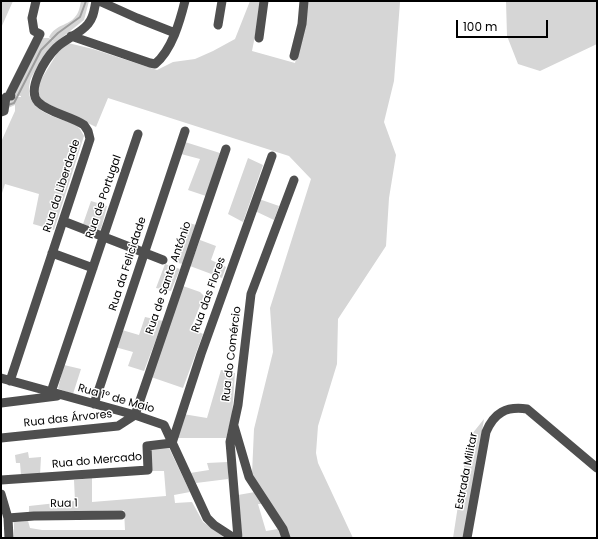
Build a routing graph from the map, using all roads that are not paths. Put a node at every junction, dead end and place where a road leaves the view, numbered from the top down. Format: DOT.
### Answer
graph roads {
  1 [pos="36,1"];
  2 [pos="96,1"];
  3 [pos="99,1"];
  4 [pos="185,1"];
  5 [pos="222,1"];
  6 [pos="264,1"];
  7 [pos="304,1"];
  8 [pos="218,25"];
  9 [pos="175,34"];
  10 [pos="71,36"];
  11 [pos="259,38"];
  12 [pos="294,56"];
  13 [pos="6,101"];
  14 [pos="185,131"];
  15 [pos="138,134"];
  16 [pos="226,149"];
  17 [pos="272,156"];
  18 [pos="294,180"];
  19 [pos="63,221"];
  20 [pos="104,236"];
  21 [pos="52,253"];
  22 [pos="144,253"];
  23 [pos="163,260"];
  24 [pos="93,268"];
  25 [pos="6,380"];
  26 [pos="51,392"];
  27 [pos="63,396"];
  28 [pos="1,403"];
  29 [pos="94,404"];
  30 [pos="135,415"];
  31 [pos="233,425"];
  32 [pos="1,438"];
  33 [pos="172,443"];
  34 [pos="597,468"];
  35 [pos="1,480"];
  36 [pos="1,494"];
  37 [pos="121,515"];
  38 [pos="8,518"];
  39 [pos="9,538"];
  40 [pos="234,538"];
  41 [pos="238,538"];
  42 [pos="286,538"];
  43 [pos="467,538"];
  1 -- 13 [label="street"];
  2 -- 10 [label="street"];
  3 -- 9 [label="street"];
  4 -- 9 [label="street"];
  5 -- 8 [label="street"];
  6 -- 11 [label="street"];
  7 -- 12 [label="street"];
  9 -- 10 [label="street"];
  10 -- 19 [label="street, Rua da Liberdade"];
  14 -- 22 [label="street, Rua da Felicidade"];
  15 -- 20 [label="street, Rua de Portugal"];
  16 -- 30 [label="street, Rua de Santo António"];
  17 -- 33 [label="street, Rua das Flores"];
  18 -- 31 [label="street, Rua do Comércio"];
  19 -- 20 [label="street"];
  19 -- 21 [label="street, Rua da Liberdade"];
  20 -- 22 [label="street"];
  20 -- 24 [label="street, Rua de Portugal"];
  21 -- 24 [label="street"];
  21 -- 25 [label="street, Rua da Liberdade"];
  22 -- 23 [label="street"];
  22 -- 29 [label="street, Rua da Felicidade"];
  24 -- 26 [label="street, Rua de Portugal"];
  25 -- 26 [label="street, Rua 1º de Maio"];
  26 -- 27 [label="street, Rua 1º de Maio"];
  27 -- 28 [label="street"];
  27 -- 29 [label="street, Rua 1º de Maio"];
  29 -- 30 [label="street, Rua 1º de Maio"];
  30 -- 32 [label="street, Rua das Árvores"];
  30 -- 33 [label="street, Rua 1º de Maio"];
  31 -- 41 [label="street, Rua do Comércio"];
  31 -- 42 [label="street"];
  33 -- 35 [label="street, Rua do Mercado"];
  33 -- 40 [label="street, Rua 1º de Maio"];
  34 -- 43 [label="street, Estrada Militar"];
  36 -- 38 [label="street"];
  37 -- 38 [label="street, Rua 1"];
  38 -- 39 [label="street"];
}
